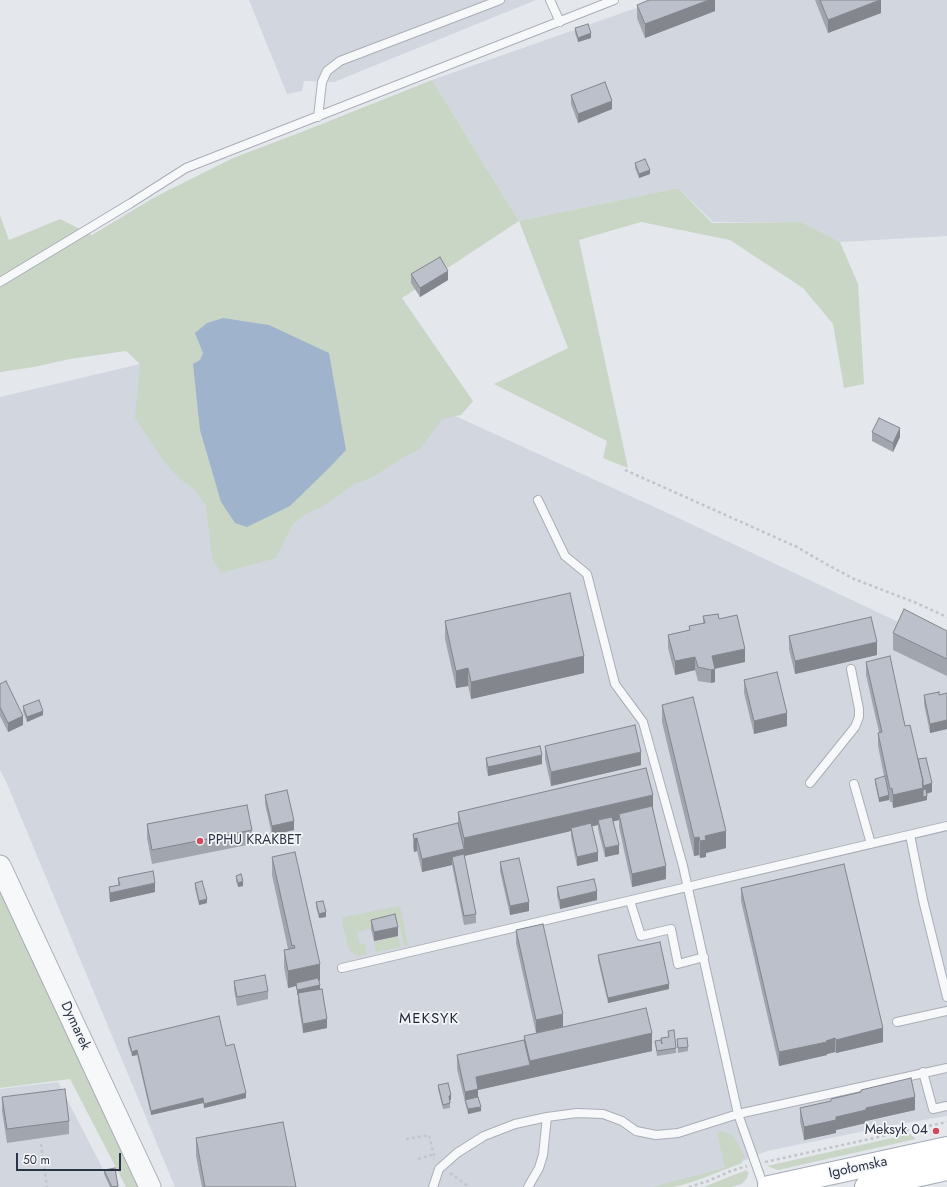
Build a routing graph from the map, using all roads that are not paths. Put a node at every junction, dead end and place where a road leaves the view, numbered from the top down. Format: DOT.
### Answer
graph roads {
  1 [pos="500,0"];
  2 [pos="550,0"];
  3 [pos="614,0"];
  4 [pos="560,22"];
  5 [pos="318,117"];
  6 [pos="0,282"];
  7 [pos="538,500"];
  8 [pos="851,669"];
  9 [pos="810,783"];
  10 [pos="854,784"];
  11 [pos="947,826"];
  12 [pos="910,835"];
  13 [pos="871,844"];
  14 [pos="0,866"];
  15 [pos="688,887"];
  16 [pos="630,901"];
  17 [pos="704,957"];
  18 [pos="342,968"];
  19 [pos="947,997"];
  20 [pos="947,1011"];
  21 [pos="896,1022"];
  22 [pos="947,1068"];
  23 [pos="923,1072"];
  24 [pos="947,1106"];
  25 [pos="738,1114"];
  26 [pos="547,1117"];
  27 [pos="947,1148"];
  28 [pos="947,1169"];
  29 [pos="150,1187"];
  30 [pos="433,1187"];
  31 [pos="528,1187"];
  32 [pos="764,1187"];
  33 [pos="769,1187"];
  34 [pos="866,1187"];
  1 -- 5 [label="lane"];
  2 -- 4 [label="lane"];
  3 -- 4 [label="lane"];
  4 -- 5 [label="lane"];
  5 -- 6 [label="lane"];
  7 -- 15 [label="lane"];
  8 -- 9 [label="lane"];
  10 -- 13 [label="lane"];
  11 -- 12 [label="lane"];
  12 -- 13 [label="lane"];
  12 -- 19 [label="lane"];
  13 -- 15 [label="lane"];
  14 -- 29 [label="street, Dymarek"];
  15 -- 16 [label="lane"];
  15 -- 17 [label="lane"];
  16 -- 17 [label="lane"];
  16 -- 18 [label="lane"];
  17 -- 25 [label="lane"];
  20 -- 21 [label="lane"];
  22 -- 23 [label="lane"];
  23 -- 24 [label="lane"];
  23 -- 25 [label="lane"];
  25 -- 26 [label="lane"];
  25 -- 32 [label="lane"];
  26 -- 30 [label="lane"];
  26 -- 31 [label="lane"];
  27 -- 33 [label="main road, Igołomska"];
  28 -- 34 [label="main road, Igołomska"];
}
